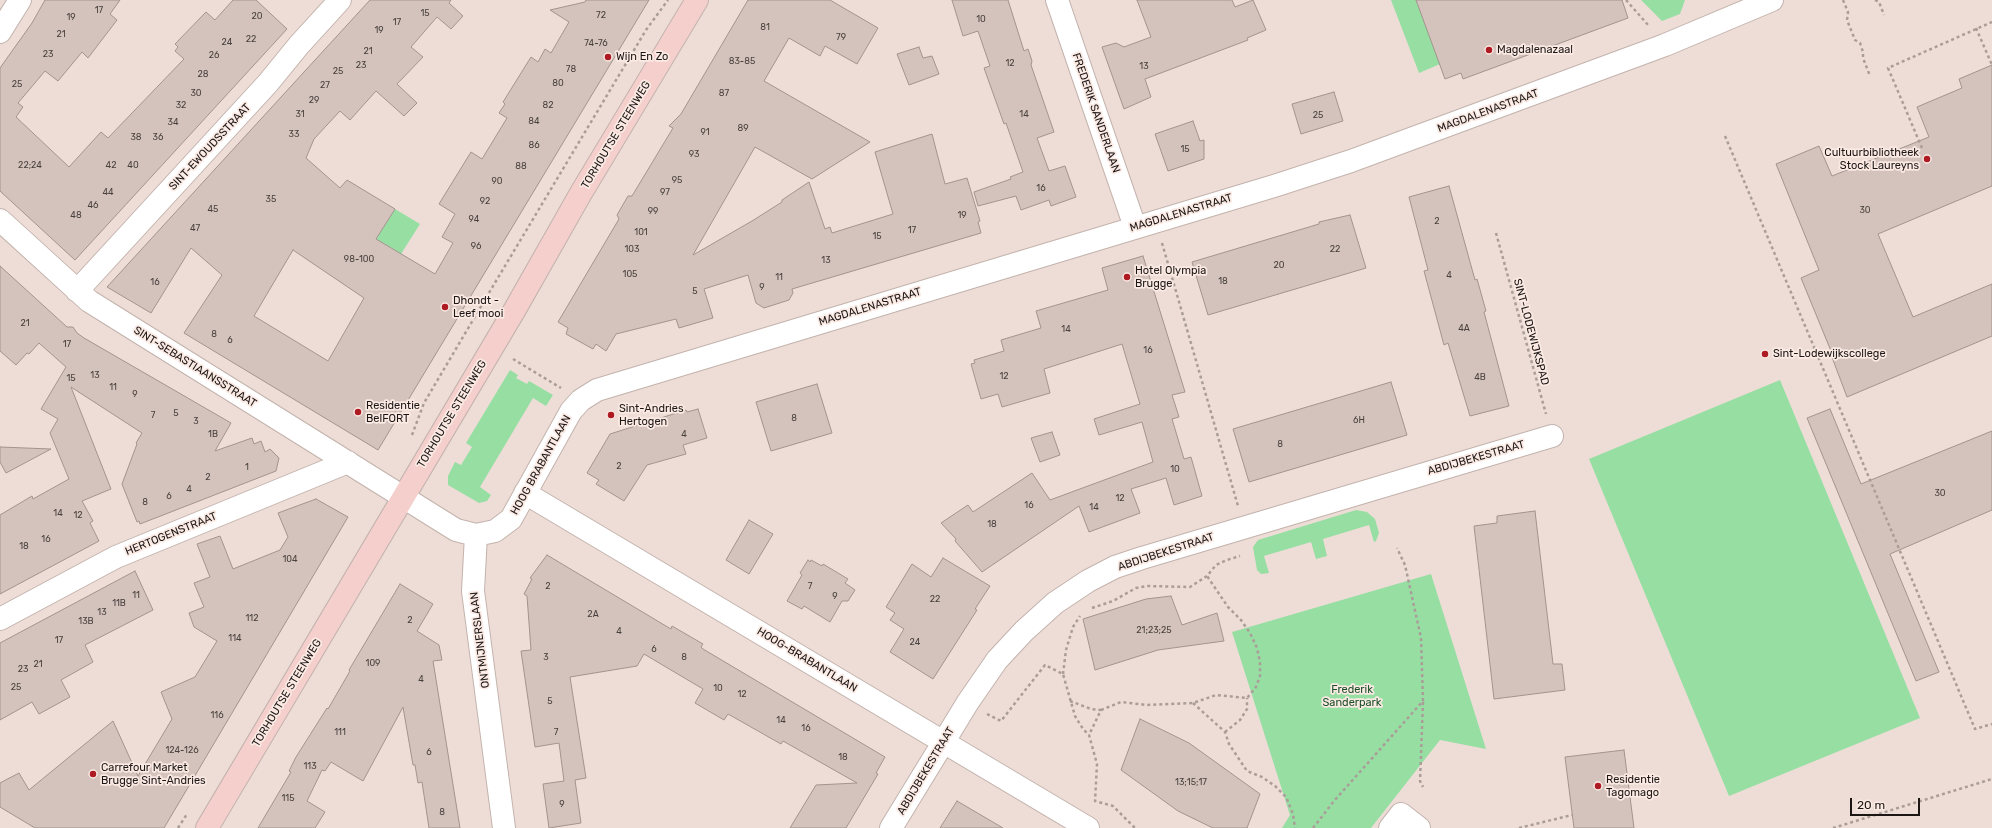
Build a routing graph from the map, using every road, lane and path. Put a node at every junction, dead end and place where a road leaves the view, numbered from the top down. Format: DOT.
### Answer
graph roads {
  1 [pos="20,0"];
  2 [pos="340,0"];
  3 [pos="668,0"];
  4 [pos="697,0"];
  5 [pos="1057,0"];
  6 [pos="1626,0"];
  7 [pos="1772,0"];
  8 [pos="1843,0"];
  9 [pos="1875,0"];
  10 [pos="1884,16"];
  11 [pos="1992,22"];
  12 [pos="1976,28"];
  13 [pos="0,32"];
  14 [pos="1665,45"];
  15 [pos="1992,65"];
  16 [pos="1870,76"];
  17 [pos="1725,136"];
  18 [pos="1922,148"];
  19 [pos="0,220"];
  20 [pos="1145,224"];
  21 [pos="1496,233"];
  22 [pos="77,291"];
  23 [pos="509,356"];
  24 [pos="581,400"];
  25 [pos="1552,436"];
  26 [pos="410,440"];
  27 [pos="348,462"];
  28 [pos="525,493"];
  29 [pos="402,496"];
  30 [pos="1244,527"];
  31 [pos="476,535"];
  32 [pos="1396,548"];
  33 [pos="1240,556"];
  34 [pos="1207,576"];
  35 [pos="1089,609"];
  36 [pos="1084,613"];
  37 [pos="0,619"];
  38 [pos="1063,674"];
  39 [pos="1247,698"];
  40 [pos="1070,701"];
  41 [pos="1423,701"];
  42 [pos="968,702"];
  43 [pos="1193,704"];
  44 [pos="1100,710"];
  45 [pos="1992,724"];
  46 [pos="1225,732"];
  47 [pos="1089,735"];
  48 [pos="944,742"];
  49 [pos="1992,779"];
  50 [pos="1423,787"];
  51 [pos="1572,815"];
  52 [pos="207,828"];
  53 [pos="504,828"];
  54 [pos="891,828"];
  55 [pos="1088,828"];
  56 [pos="1136,828"];
  57 [pos="1295,828"];
  58 [pos="1313,828"];
  59 [pos="1390,828"];
  60 [pos="1419,828"];
  61 [pos="1519,828"];
  62 [pos="1833,828"];
  1 -- 13 [label="street"];
  2 -- 22 [label="street, SINT-EWOUDSSTRAAT"];
  3 -- 26 [label="path"];
  4 -- 29 [label="main road, TORHOUTSE STEENWEG"];
  5 -- 20 [label="street, FREDERIK SANDERLAAN"];
  6 -- 14 [label="path"];
  7 -- 14 [label="street, MAGDALENASTRAAT"];
  8 -- 16 [label="path"];
  9 -- 10 [label="path"];
  11 -- 12 [label="path"];
  12 -- 15 [label="path"];
  12 -- 18 [label="path"];
  14 -- 20 [label="street, MAGDALENASTRAAT"];
  17 -- 45 [label="path"];
  19 -- 22 [label="street, SINT-SEBASTIAANSSTRAAT"];
  20 -- 24 [label="street, MAGDALENASTRAAT"];
  20 -- 30 [label="path"];
  21 -- 25 [label="path, SINT-LODEWIJKSPAD"];
  22 -- 27 [label="street, SINT-SEBASTIAANSSTRAAT"];
  23 -- 24 [label="path"];
  24 -- 28 [label="street, HOOG BRABANTLAAN"];
  25 -- 30 [label="street, ABDIJBEKESTRAAT"];
  27 -- 29 [label="street, SINT-SEBASTIAANSSTRAAT"];
  27 -- 37 [label="street, HERTOGENSTRAAT"];
  28 -- 31 [label="street, HOOG BRABANTLAAN"];
  28 -- 48 [label="street, HOOG-BRABANTLAAN"];
  29 -- 31 [label="street"];
  29 -- 52 [label="main road, TORHOUTSE STEENWEG"];
  30 -- 42 [label="street, ABDIJBEKESTRAAT"];
  31 -- 53 [label="street, ONTMIJNERSLAAN"];
  32 -- 41 [label="path"];
  33 -- 34 [label="path"];
  34 -- 35 [label="path"];
  34 -- 39 [label="path"];
  36 -- 38 [label="path"];
  38 -- 40 [label="path"];
  38 -- 42 [label="path"];
  39 -- 43 [label="path"];
  39 -- 46 [label="path"];
  40 -- 44 [label="path"];
  40 -- 47 [label="path"];
  41 -- 50 [label="path"];
  41 -- 58 [label="path"];
  42 -- 48 [label="street, ABDIJBEKESTRAAT"];
  43 -- 44 [label="path"];
  43 -- 46 [label="path"];
  44 -- 47 [label="path"];
  46 -- 57 [label="path"];
  47 -- 56 [label="path"];
  48 -- 54 [label="street, ABDIJBEKESTRAAT"];
  48 -- 55 [label="street, HOOG-BRABANTLAAN"];
  49 -- 62 [label="path"];
  51 -- 61 [label="path"];
  59 -- 60 [label="street"];
}
